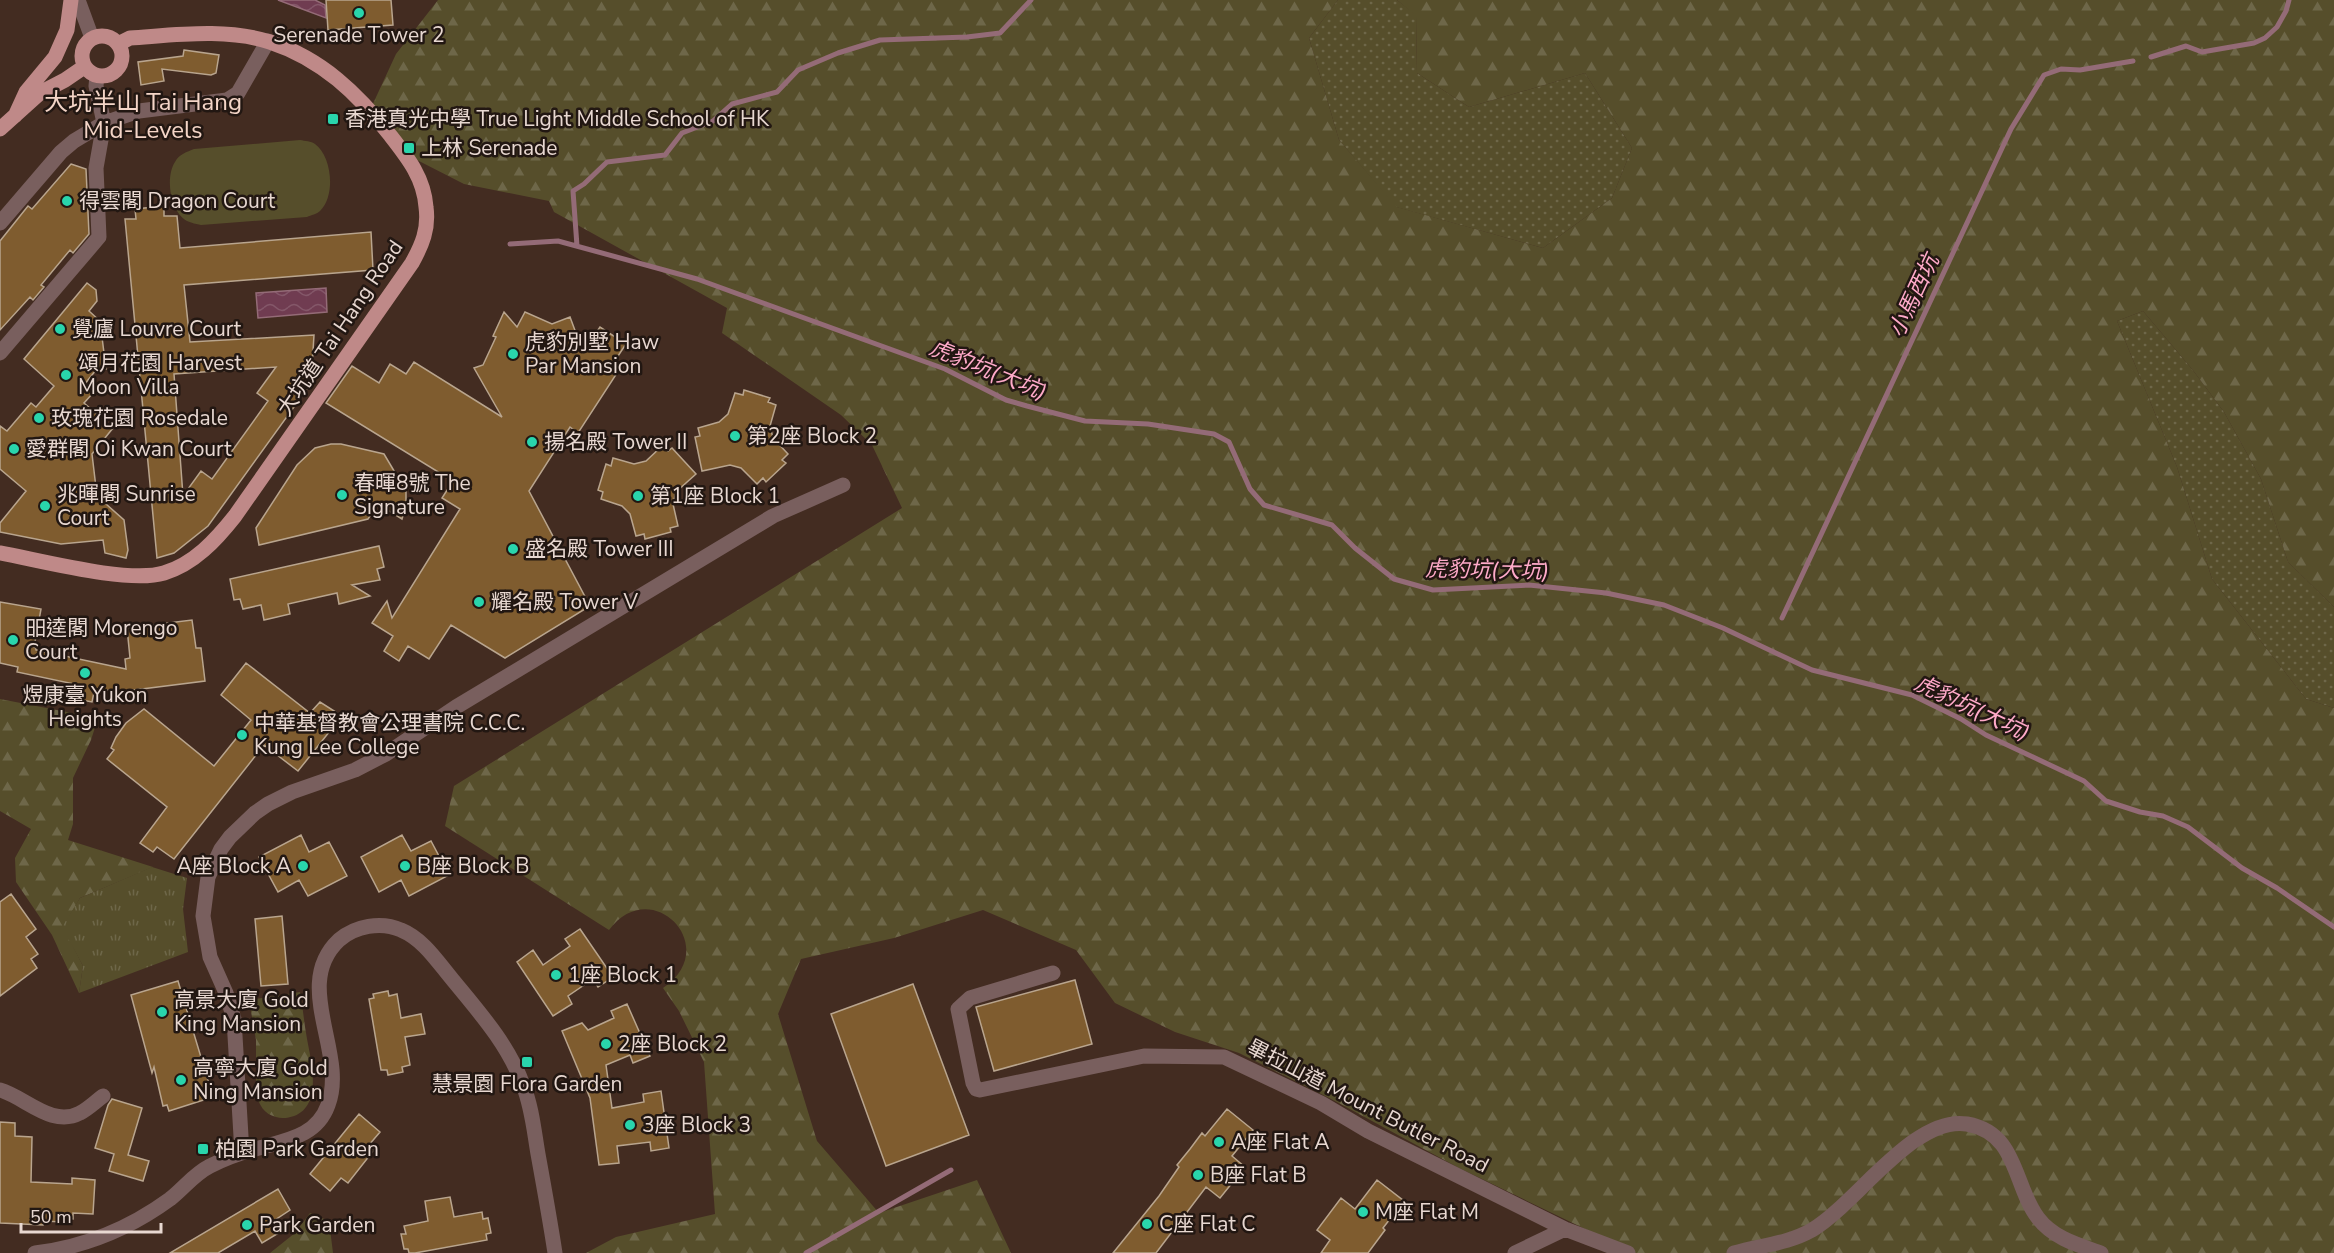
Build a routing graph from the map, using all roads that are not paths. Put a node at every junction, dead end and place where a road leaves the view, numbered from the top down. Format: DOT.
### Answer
graph roads {
  1 [pos="71,0"];
  2 [pos="78,0"];
  3 [pos="92,38"];
  4 [pos="268,41"];
  5 [pos="118,44"];
  6 [pos="91,71"];
  7 [pos="15,116"];
  8 [pos="104,123"];
  9 [pos="0,129"];
  10 [pos="0,224"];
  11 [pos="0,353"];
  12 [pos="843,485"];
  13 [pos="0,553"];
  14 [pos="1053,973"];
  15 [pos="0,1090"];
  16 [pos="103,1096"];
  17 [pos="242,1153"];
  18 [pos="1565,1229"];
  19 [pos="34,1253"];
  20 [pos="555,1253"];
  21 [pos="1515,1253"];
  22 [pos="1628,1253"];
  23 [pos="1734,1253"];
  24 [pos="2101,1253"];
  1 -- 7 [label="main road"];
  2 -- 3 [label="street"];
  3 -- 5 [label="main road, 大坑道 Tai Hang Road"];
  3 -- 6 [label="main road"];
  4 -- 5 [label="main road, 大坑道 Tai Hang Road"];
  4 -- 8 [label="street"];
  4 -- 13 [label="main road, 大坑道 Tai Hang Road"];
  5 -- 6 [label="main road"];
  6 -- 7 [label="main road"];
  6 -- 8 [label="street"];
  7 -- 9 [label="main road"];
  8 -- 10 [label="street"];
  8 -- 11 [label="street"];
  12 -- 17 [label="street"];
  14 -- 18 [label="street, 畢拉山道 Mount Butler Road"];
  15 -- 16 [label="street"];
  17 -- 19 [label="street"];
  17 -- 20 [label="street"];
  18 -- 21 [label="street"];
  18 -- 22 [label="street, 畢拉山道 Mount Butler Road"];
  23 -- 24 [label="street"];
}
